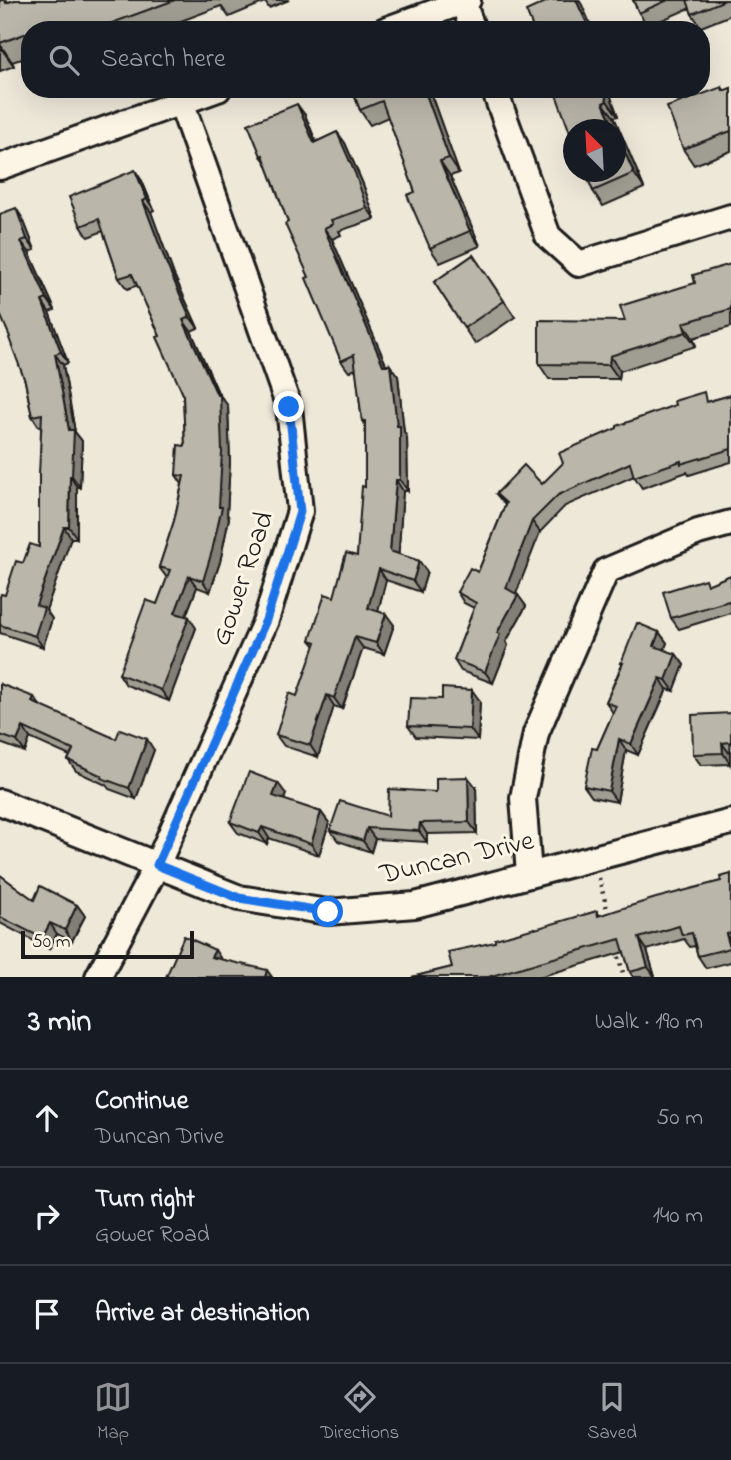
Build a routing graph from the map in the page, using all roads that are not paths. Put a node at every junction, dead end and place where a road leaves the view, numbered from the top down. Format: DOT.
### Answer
graph roads {
  1 [pos="465,1"];
  2 [pos="410,21"];
  3 [pos="471,21"];
  4 [pos="192,98"];
  5 [pos="497,98"];
  6 [pos="181,102"];
  7 [pos="0,167"];
  8 [pos="731,217"];
  9 [pos="731,523"];
  10 [pos="0,802"];
  11 [pos="731,822"];
  12 [pos="157,865"];
  13 [pos="529,874"];
  14 [pos="98,977"];
  1 -- 2 [label="street"];
  1 -- 3 [label="street"];
  4 -- 6 [label="street"];
  5 -- 8 [label="street"];
  6 -- 7 [label="street"];
  6 -- 12 [label="street, Gower Road"];
  9 -- 13 [label="street"];
  10 -- 12 [label="street, Duncan Drive"];
  11 -- 13 [label="street, Duncan Drive"];
  12 -- 13 [label="street, Duncan Drive"];
  12 -- 14 [label="street, Gower Road"];
}
